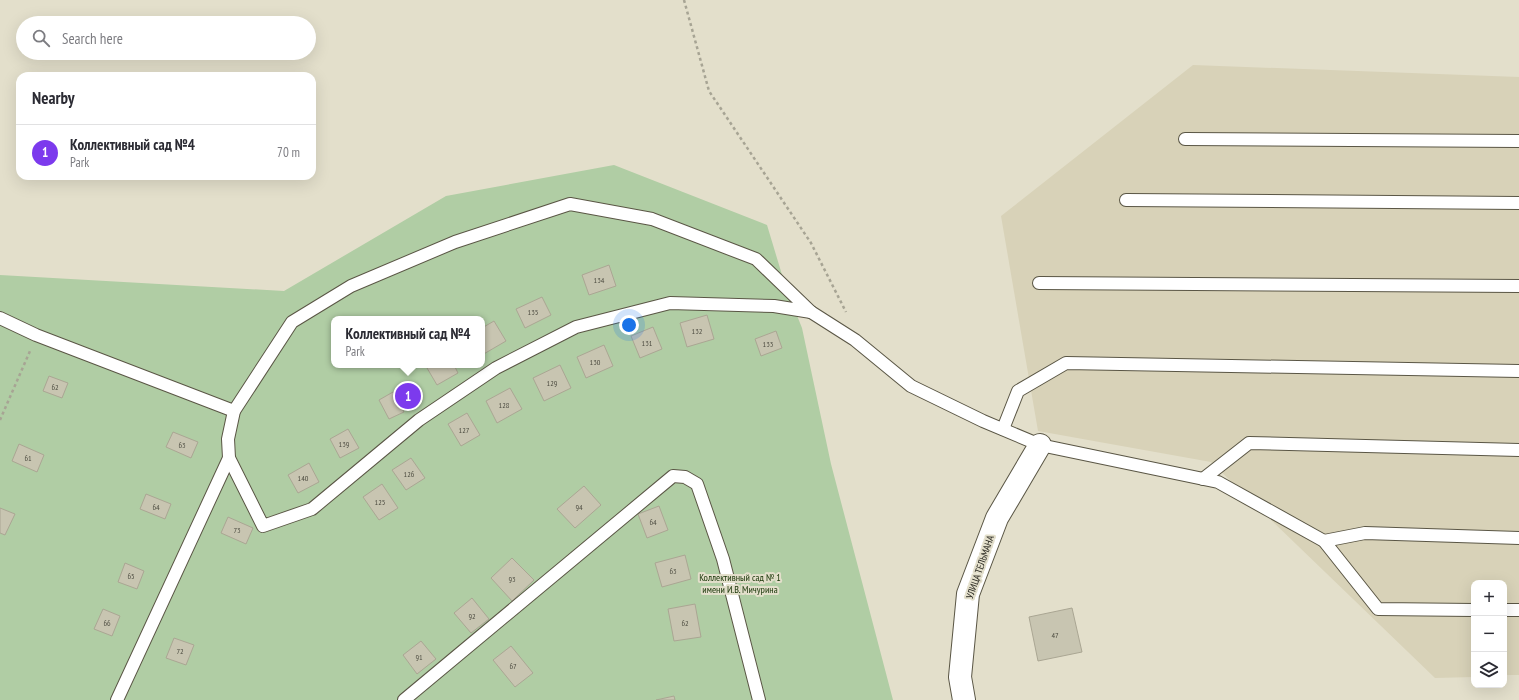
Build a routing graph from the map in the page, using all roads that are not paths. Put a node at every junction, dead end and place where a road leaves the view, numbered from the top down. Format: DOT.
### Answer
graph roads {
  1 [pos="1185,138"];
  2 [pos="1519,141"];
  3 [pos="1126,200"];
  4 [pos="1519,203"];
  5 [pos="1039,283"];
  6 [pos="1519,286"];
  7 [pos="811,312"];
  8 [pos="0,318"];
  9 [pos="1519,371"];
  10 [pos="234,411"];
  11 [pos="1003,429"];
  12 [pos="1040,445"];
  13 [pos="1519,450"];
  14 [pos="229,458"];
  15 [pos="1203,479"];
  16 [pos="1519,538"];
  17 [pos="1324,541"];
  18 [pos="1471,610"];
  19 [pos="1507,610"];
  20 [pos="1519,610"];
  21 [pos="117,700"];
  22 [pos="404,700"];
  23 [pos="759,700"];
  24 [pos="964,700"];
  1 -- 2 [label="lane"];
  3 -- 4 [label="lane"];
  5 -- 6 [label="lane"];
  7 -- 10 [label="lane"];
  7 -- 11 [label="lane"];
  7 -- 14 [label="lane"];
  8 -- 10 [label="lane"];
  9 -- 11 [label="lane"];
  10 -- 14 [label="lane"];
  11 -- 12 [label="lane"];
  12 -- 15 [label="lane"];
  12 -- 24 [label="street, УЛИЦА ТЕЛЬМАНА"];
  13 -- 15 [label="lane"];
  14 -- 21 [label="lane"];
  15 -- 17 [label="lane"];
  16 -- 17 [label="lane"];
  17 -- 18 [label="lane"];
  19 -- 20 [label="lane"];
  22 -- 23 [label="lane"];
}
